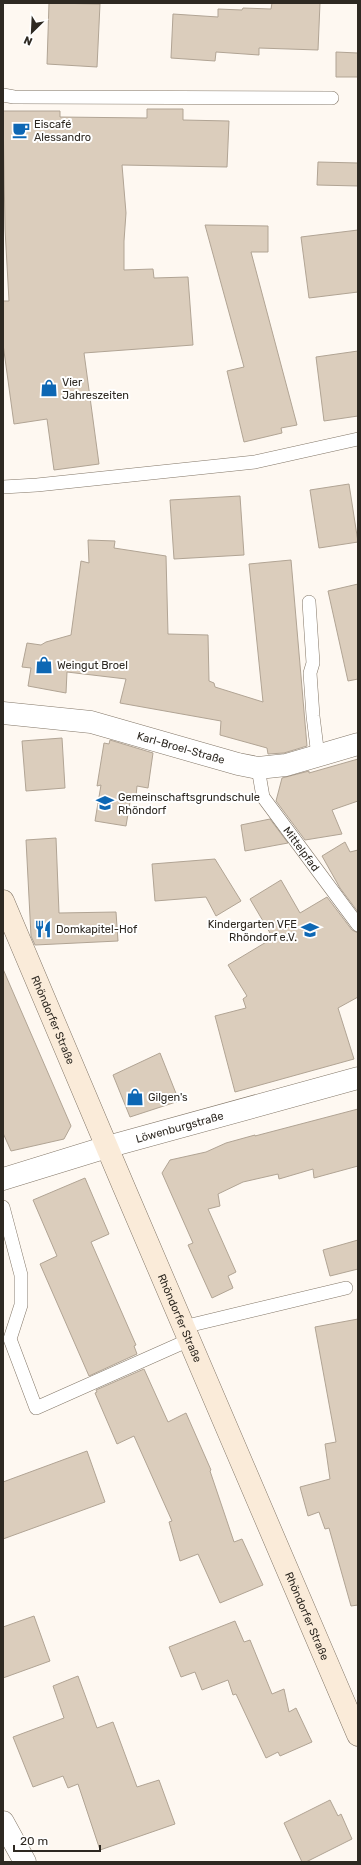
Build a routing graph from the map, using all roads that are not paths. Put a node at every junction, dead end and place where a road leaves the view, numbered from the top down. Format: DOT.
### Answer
graph roads {
  1 [pos="3,95"];
  2 [pos="332,98"];
  3 [pos="358,439"];
  4 [pos="3,487"];
  5 [pos="309,602"];
  6 [pos="3,713"];
  7 [pos="358,744"];
  8 [pos="318,756"];
  9 [pos="258,768"];
  10 [pos="3,901"];
  11 [pos="358,925"];
  12 [pos="358,1078"];
  13 [pos="107,1147"];
  14 [pos="3,1179"];
  15 [pos="3,1207"];
  16 [pos="346,1288"];
  17 [pos="186,1333"];
  18 [pos="358,1735"];
  19 [pos="3,1822"];
  20 [pos="25,1862"];
  1 -- 2 [label="lane"];
  3 -- 4 [label="lane"];
  5 -- 8 [label="lane"];
  6 -- 9 [label="street, Karl-Broel-Straße"];
  7 -- 8 [label="street, Karl-Broel-Straße"];
  8 -- 9 [label="street, Karl-Broel-Straße"];
  9 -- 11 [label="lane, Mittelpfad"];
  10 -- 13 [label="main road, Rhöndorfer Straße"];
  12 -- 13 [label="street, Löwenburgstraße"];
  13 -- 14 [label="street, Löwenburgstraße"];
  13 -- 17 [label="main road, Rhöndorfer Straße"];
  15 -- 17 [label="lane"];
  16 -- 17 [label="lane"];
  17 -- 18 [label="main road, Rhöndorfer Straße"];
  19 -- 20 [label="street"];
}
